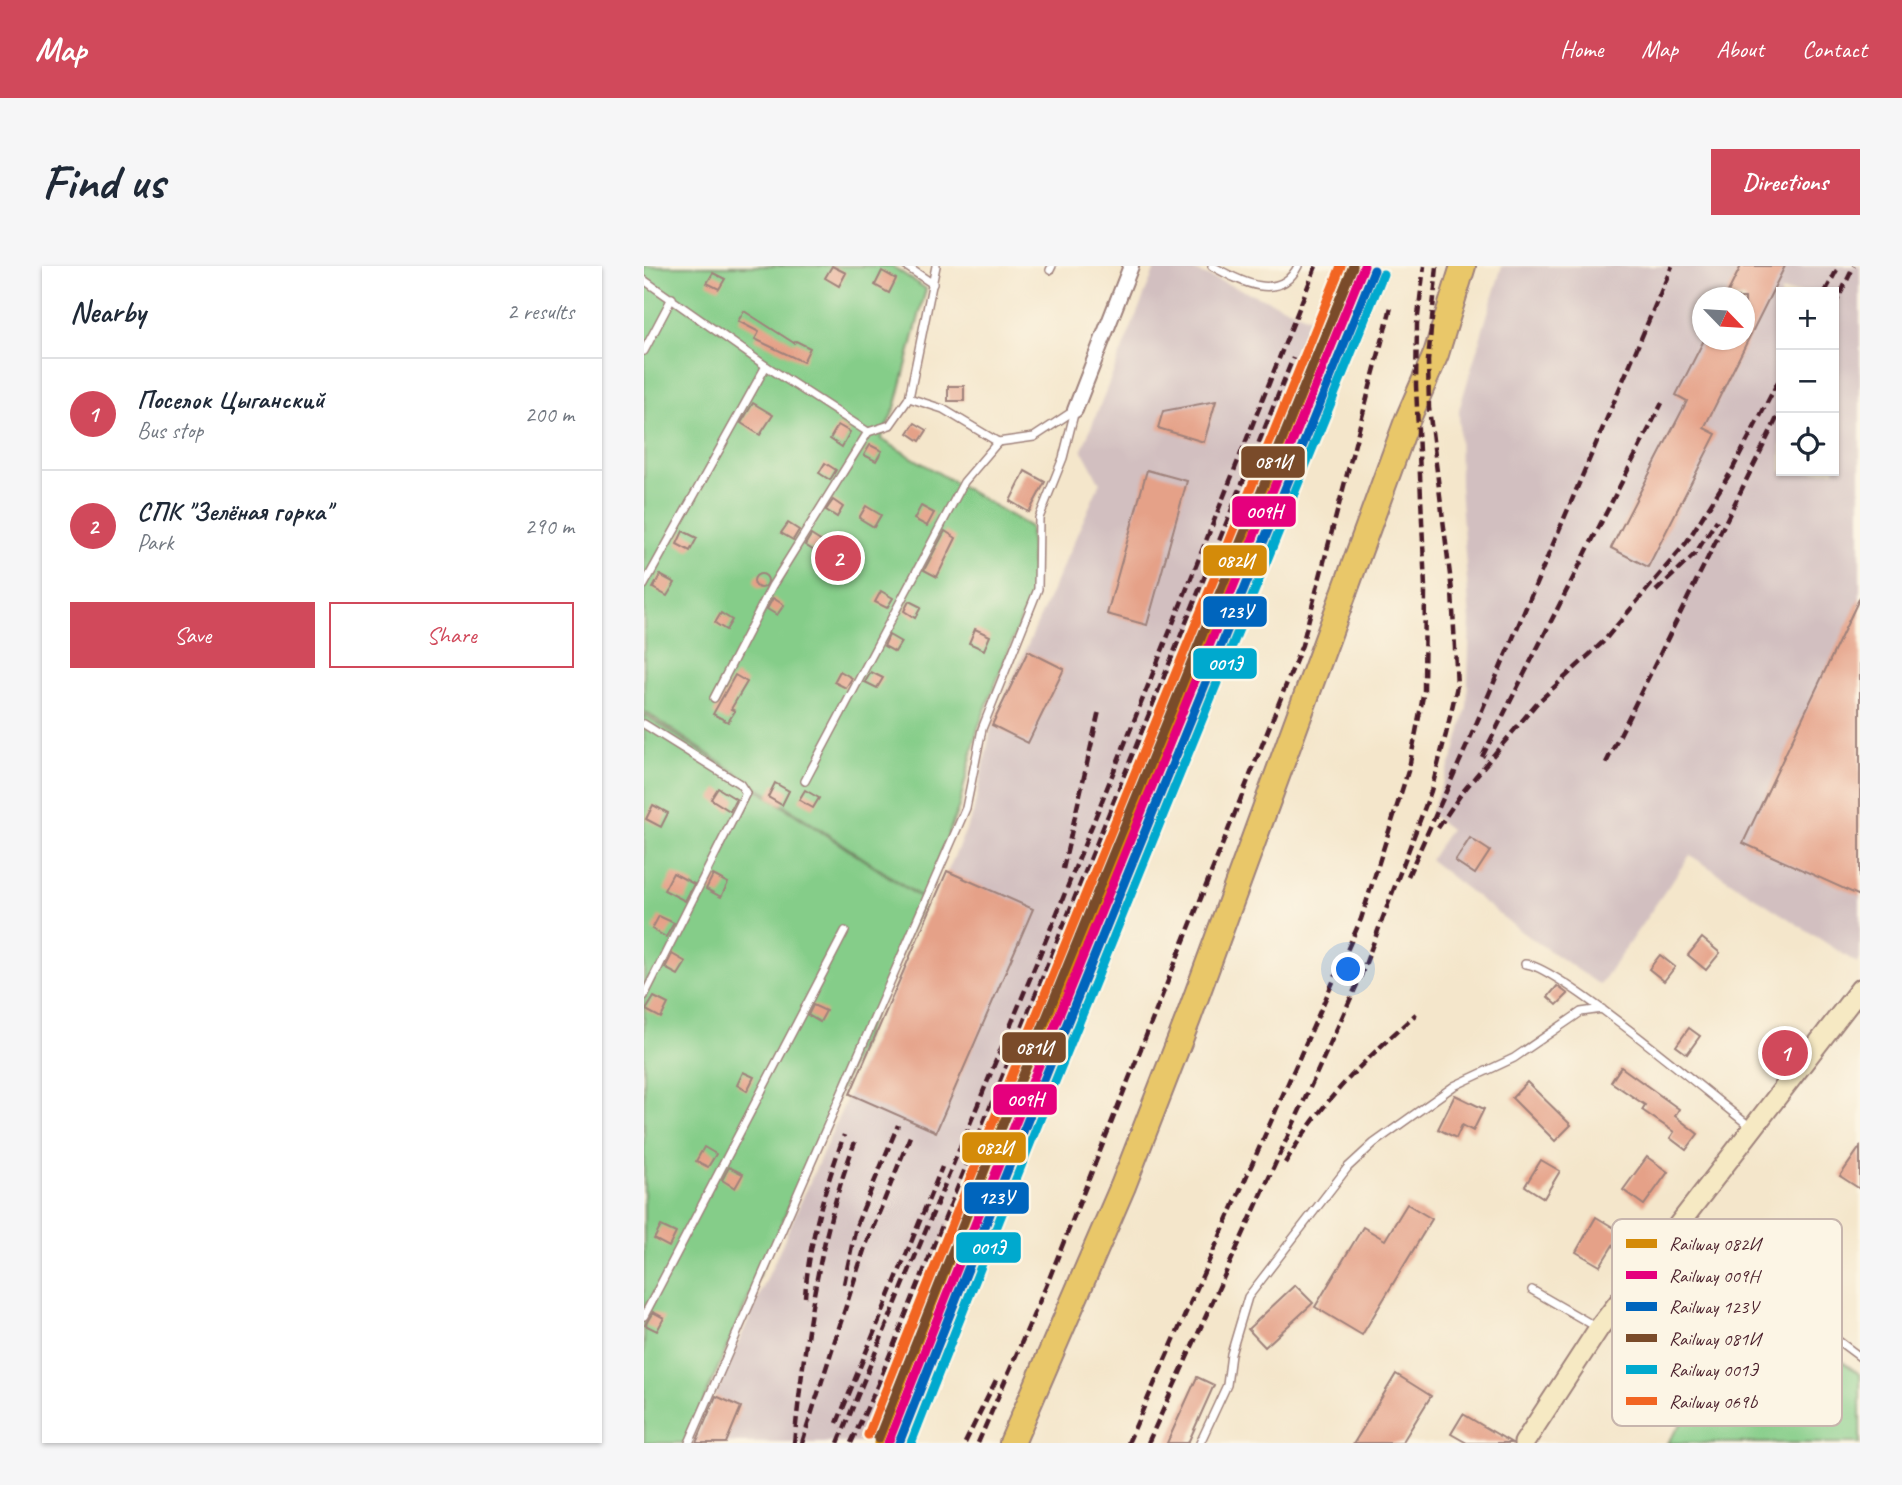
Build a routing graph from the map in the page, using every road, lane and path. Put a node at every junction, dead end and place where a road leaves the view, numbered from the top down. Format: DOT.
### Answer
graph roads {
  1 [pos="906,266"];
  2 [pos="936,266"];
  3 [pos="1131,266"];
  4 [pos="1212,266"];
  5 [pos="1298,266"];
  6 [pos="1463,266"];
  7 [pos="644,280"];
  8 [pos="933,284"];
  9 [pos="672,298"];
  10 [pos="644,351"];
  11 [pos="766,366"];
  12 [pos="909,397"];
  13 [pos="1075,410"];
  14 [pos="868,432"];
  15 [pos="998,442"];
  16 [pos="644,585"];
  17 [pos="714,698"];
  18 [pos="644,724"];
  19 [pos="805,780"];
  20 [pos="845,931"];
  21 [pos="1525,964"];
  22 [pos="1860,989"];
  23 [pos="644,996"];
  24 [pos="1602,1009"];
  25 [pos="1752,1129"];
  26 [pos="1683,1219"];
  27 [pos="1532,1290"];
  28 [pos="1612,1311"];
  29 [pos="644,1316"];
  30 [pos="1599,1328"];
  31 [pos="1842,1344"];
  32 [pos="1860,1357"];
  33 [pos="688,1443"];
  34 [pos="1012,1443"];
  35 [pos="1200,1443"];
  36 [pos="1524,1443"];
  1 -- 8 [label="lane"];
  2 -- 8 [label="lane"];
  3 -- 13 [label="street"];
  4 -- 5 [label="lane"];
  6 -- 34 [label="highway"];
  7 -- 9 [label="lane"];
  8 -- 12 [label="lane"];
  9 -- 10 [label="lane"];
  9 -- 11 [label="lane"];
  11 -- 14 [label="lane"];
  11 -- 16 [label="lane"];
  12 -- 14 [label="lane"];
  12 -- 15 [label="lane"];
  13 -- 15 [label="lane"];
  13 -- 33 [label="lane"];
  14 -- 17 [label="lane"];
  15 -- 19 [label="lane"];
  18 -- 23 [label="lane"];
  20 -- 29 [label="lane"];
  21 -- 24 [label="lane"];
  22 -- 25 [label="street"];
  24 -- 25 [label="lane"];
  24 -- 35 [label="lane"];
  25 -- 26 [label="street"];
  27 -- 30 [label="lane"];
  28 -- 30 [label="street"];
  30 -- 36 [label="street"];
  31 -- 32 [label="lane"];
}
